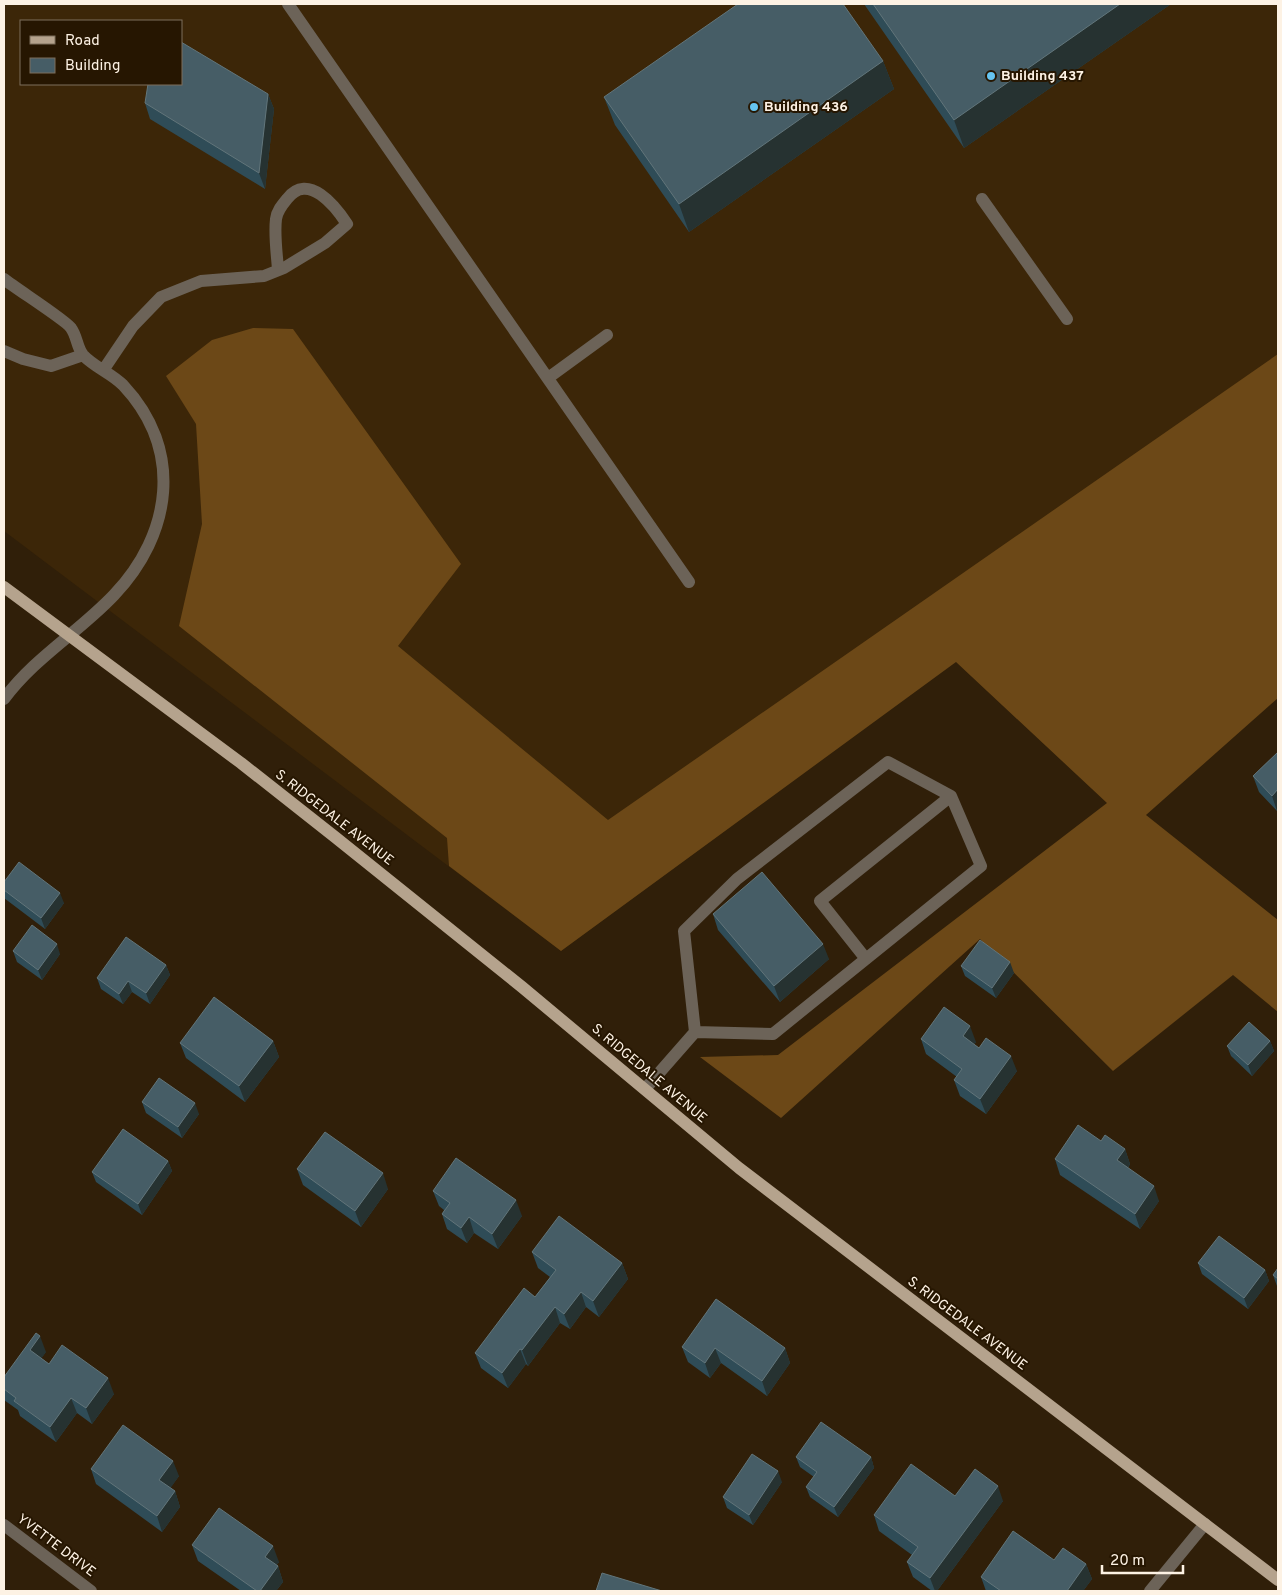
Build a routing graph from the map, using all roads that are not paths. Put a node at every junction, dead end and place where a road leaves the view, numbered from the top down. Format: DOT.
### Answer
graph roads {
  1 [pos="288,4"];
  2 [pos="982,199"];
  3 [pos="278,270"];
  4 [pos="4,279"];
  5 [pos="1067,319"];
  6 [pos="608,335"];
  7 [pos="4,351"];
  8 [pos="83,355"];
  9 [pos="104,369"];
  10 [pos="548,378"];
  11 [pos="689,582"];
  12 [pos="4,587"];
  13 [pos="68,636"];
  14 [pos="4,699"];
  15 [pos="951,796"];
  16 [pos="866,958"];
  17 [pos="695,1032"];
  18 [pos="645,1089"];
  19 [pos="1205,1524"];
  20 [pos="4,1525"];
  21 [pos="1278,1580"];
  22 [pos="91,1591"];
  23 [pos="1150,1591"];
  1 -- 10 [label="street"];
  2 -- 5 [label="street"];
  3 -- 3 [label="street"];
  3 -- 9 [label="street"];
  4 -- 8 [label="street"];
  6 -- 10 [label="street"];
  7 -- 8 [label="street"];
  8 -- 9 [label="street"];
  9 -- 13 [label="street"];
  10 -- 11 [label="street"];
  12 -- 13 [label="main road, S. RIDGEDALE AVENUE"];
  13 -- 14 [label="street"];
  13 -- 18 [label="main road, S. RIDGEDALE AVENUE"];
  15 -- 16 [label="street"];
  15 -- 16 [label="street"];
  15 -- 17 [label="street"];
  16 -- 17 [label="street"];
  17 -- 18 [label="street"];
  18 -- 19 [label="main road, S. RIDGEDALE AVENUE"];
  19 -- 21 [label="main road, S. RIDGEDALE AVENUE"];
  19 -- 23 [label="street"];
  20 -- 22 [label="street, YVETTE DRIVE"];
}
